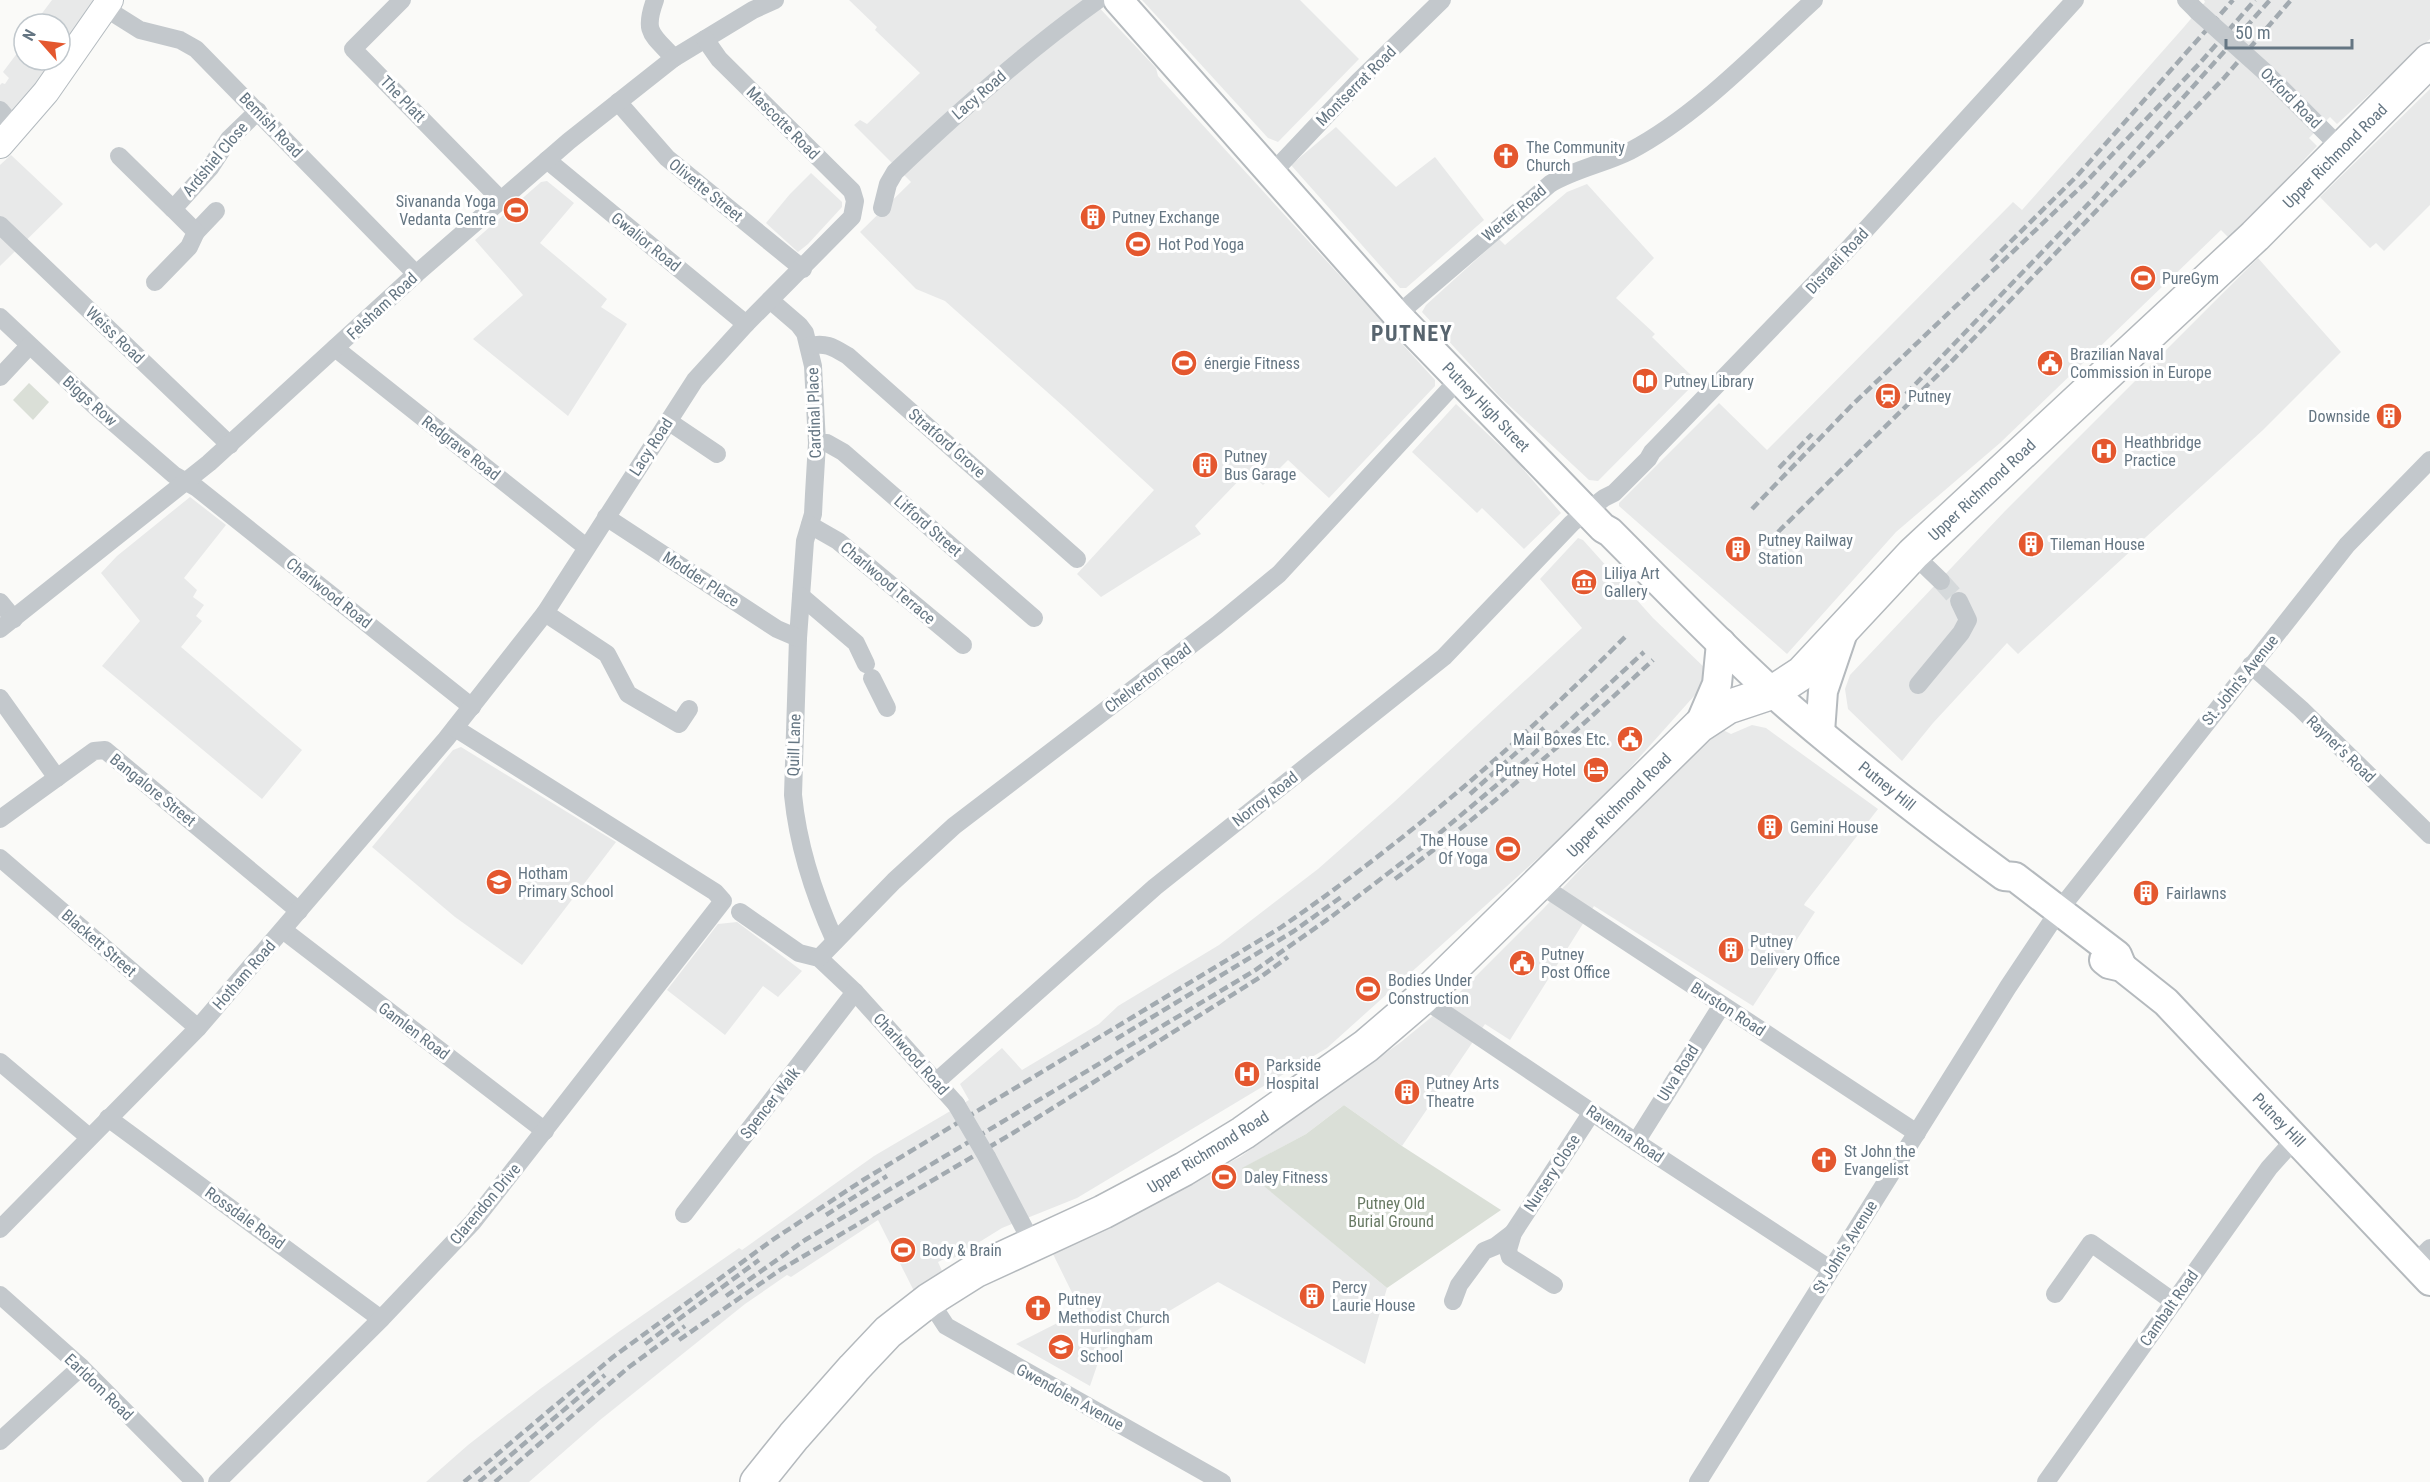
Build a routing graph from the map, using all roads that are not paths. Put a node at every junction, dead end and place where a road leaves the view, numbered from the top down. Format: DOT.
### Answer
graph roads {
  1 [pos="402,0"];
  2 [pos="655,0"];
  3 [pos="775,0"];
  4 [pos="1098,0"];
  5 [pos="1118,0"];
  6 [pos="1442,0"];
  7 [pos="1814,0"];
  8 [pos="2075,0"];
  9 [pos="108,4"];
  10 [pos="2192,5"];
  11 [pos="705,39"];
  12 [pos="674,58"];
  13 [pos="2430,60"];
  14 [pos="618,102"];
  15 [pos="258,111"];
  16 [pos="5,128"];
  17 [pos="2342,149"];
  18 [pos="119,156"];
  19 [pos="547,160"];
  20 [pos="1272,173"];
  21 [pos="500,200"];
  22 [pos="855,208"];
  23 [pos="882,208"];
  24 [pos="173,209"];
  25 [pos="216,211"];
  26 [pos="0,225"];
  27 [pos="196,232"];
  28 [pos="802,269"];
  29 [pos="416,274"];
  30 [pos="154,282"];
  31 [pos="770,300"];
  32 [pos="1397,315"];
  33 [pos="0,317"];
  34 [pos="746,324"];
  35 [pos="29,346"];
  36 [pos="809,346"];
  37 [pos="335,348"];
  38 [pos="0,377"];
  39 [pos="1459,379"];
  40 [pos="668,421"];
  41 [pos="816,443"];
  42 [pos="230,445"];
  43 [pos="717,453"];
  44 [pos="2430,461"];
  45 [pos="185,482"];
  46 [pos="1588,510"];
  47 [pos="606,517"];
  48 [pos="807,533"];
  49 [pos="586,548"];
  50 [pos="1913,554"];
  51 [pos="1077,559"];
  52 [pos="1941,581"];
  53 [pos="801,596"];
  54 [pos="1959,601"];
  55 [pos="0,602"];
  56 [pos="545,613"];
  57 [pos="1034,618"];
  58 [pos="7,624"];
  59 [pos="1844,630"];
  60 [pos="798,638"];
  61 [pos="1721,643"];
  62 [pos="963,645"];
  63 [pos="2251,665"];
  64 [pos="1917,685"];
  65 [pos="1773,692"];
  66 [pos="0,698"];
  67 [pos="472,707"];
  68 [pos="887,708"];
  69 [pos="689,709"];
  70 [pos="1699,726"];
  71 [pos="455,728"];
  72 [pos="1821,732"];
  73 [pos="57,778"];
  74 [pos="0,819"];
  75 [pos="2430,835"];
  76 [pos="0,858"];
  77 [pos="1539,884"];
  78 [pos="299,911"];
  79 [pos="740,912"];
  80 [pos="2056,915"];
  81 [pos="283,930"];
  82 [pos="835,941"];
  83 [pos="819,958"];
  84 [pos="855,992"];
  85 [pos="1422,998"];
  86 [pos="1722,1005"];
  87 [pos="198,1028"];
  88 [pos="0,1062"];
  89 [pos="937,1081"];
  90 [pos="1592,1112"];
  91 [pos="108,1119"];
  92 [pos="545,1131"];
  93 [pos="1917,1133"];
  94 [pos="89,1137"];
  95 [pos="2296,1138"];
  96 [pos="1636,1142"];
  97 [pos="684,1214"];
  98 [pos="0,1229"];
  99 [pos="1513,1233"];
  100 [pos="1032,1243"];
  101 [pos="2425,1264"];
  102 [pos="1830,1269"];
  103 [pos="1554,1285"];
  104 [pos="2055,1294"];
  105 [pos="0,1295"];
  106 [pos="929,1300"];
  107 [pos="1453,1301"];
  108 [pos="2174,1302"];
  109 [pos="381,1318"];
  110 [pos="81,1367"];
  111 [pos="0,1441"];
  112 [pos="1196,1476"];
  113 [pos="195,1482"];
  114 [pos="217,1482"];
  115 [pos="757,1482"];
  116 [pos="1222,1482"];
  117 [pos="1698,1482"];
  118 [pos="2046,1482"];
  1 -- 21 [label="street, The Platt"];
  2 -- 12 [label="street"];
  3 -- 11 [label="street, Felsham Road"];
  4 -- 23 [label="street, Lacy Road"];
  5 -- 20 [label="main road, Putney High Street"];
  6 -- 20 [label="street, Montserrat Road"];
  7 -- 32 [label="street, Werter Road"];
  8 -- 46 [label="street, Disraeli Road"];
  9 -- 15 [label="street, Bemish Road"];
  9 -- 16 [label="main road"];
  10 -- 17 [label="street, Oxford Road, bridge"];
  11 -- 12 [label="street, Felsham Road"];
  11 -- 22 [label="street, Mascotte Road"];
  12 -- 14 [label="street, Felsham Road"];
  13 -- 17 [label="highway, Upper Richmond Road"];
  14 -- 19 [label="street, Felsham Road"];
  14 -- 28 [label="street, Olivette Street"];
  15 -- 24 [label="street, Ardshiel Close"];
  15 -- 29 [label="street, Bemish Road"];
  17 -- 50 [label="highway, Upper Richmond Road"];
  18 -- 24 [label="street, Ardshiel Close"];
  19 -- 21 [label="street, Felsham Road"];
  19 -- 34 [label="street, Gwalior Road"];
  20 -- 32 [label="main road, Putney High Street"];
  21 -- 29 [label="street, Felsham Road"];
  22 -- 28 [label="street, Lacy Road"];
  24 -- 27 [label="street, Ardshiel Close"];
  25 -- 27 [label="street, Ardshiel Close"];
  26 -- 42 [label="street, Weiss Road"];
  27 -- 30 [label="street, Ardshiel Close"];
  28 -- 31 [label="street, Lacy Road"];
  29 -- 37 [label="street, Felsham Road"];
  31 -- 34 [label="street, Lacy Road"];
  31 -- 36 [label="street, Cardinal Place"];
  32 -- 39 [label="main road, Putney High Street"];
  33 -- 35 [label="street, Biggs Row"];
  34 -- 40 [label="street, Lacy Road"];
  35 -- 38 [label="street"];
  35 -- 45 [label="street, Biggs Row"];
  36 -- 41 [label="street, Cardinal Place"];
  36 -- 51 [label="street, Stratford Grove"];
  37 -- 42 [label="street, Felsham Road"];
  37 -- 49 [label="street, Redgrave Road"];
  39 -- 46 [label="main road, Putney High Street"];
  39 -- 82 [label="street, Chelverton Road"];
  40 -- 43 [label="street"];
  40 -- 47 [label="street, Lacy Road"];
  41 -- 48 [label="street, Cardinal Place"];
  41 -- 57 [label="street, Lifford Street"];
  42 -- 45 [label="street, Felsham Road"];
  44 -- 63 [label="street, St. John's Avenue"];
  45 -- 58 [label="street, Felsham Road"];
  45 -- 67 [label="street, Charlwood Road"];
  46 -- 61 [label="main road, Putney High Street"];
  46 -- 89 [label="street, Norroy Road"];
  47 -- 49 [label="street, Lacy Road"];
  47 -- 60 [label="street, Modder Place"];
  48 -- 53 [label="street, Quill Lane"];
  48 -- 62 [label="street, Charlwood Terrace"];
  49 -- 56 [label="street, Lacy Road"];
  50 -- 52 [label="street"];
  50 -- 59 [label="highway, Upper Richmond Road"];
  53 -- 60 [label="street, Quill Lane"];
  53 -- 68 [label="street"];
  54 -- 64 [label="street"];
  55 -- 58 [label="street"];
  56 -- 67 [label="street, Lacy Road"];
  56 -- 69 [label="street"];
  59 -- 65 [label="highway, Upper Richmond Road"];
  59 -- 72 [label="main road"];
  60 -- 82 [label="street, Quill Lane"];
  61 -- 65 [label="main road, Putney High Street"];
  61 -- 70 [label="main road"];
  63 -- 75 [label="street, Rayner's Road"];
  63 -- 80 [label="street, St. John's Avenue"];
  65 -- 70 [label="highway, Upper Richmond Road"];
  65 -- 72 [label="main road, Putney Hill"];
  66 -- 73 [label="street"];
  67 -- 71 [label="street, Hotham Road"];
  70 -- 77 [label="highway, Upper Richmond Road"];
  71 -- 78 [label="street, Hotham Road"];
  71 -- 92 [label="street, Clarendon Drive"];
  72 -- 80 [label="main road, Putney Hill"];
  73 -- 74 [label="street, Bangalore Street"];
  73 -- 78 [label="street, Bangalore Street"];
  76 -- 87 [label="street, Blackett Street"];
  77 -- 85 [label="highway, Upper Richmond Road"];
  77 -- 86 [label="street, Burston Road"];
  78 -- 81 [label="street, Hotham Road"];
  79 -- 83 [label="street, Charlwood Road"];
  80 -- 93 [label="street, St John's Avenue"];
  80 -- 95 [label="main road, Putney Hill"];
  81 -- 87 [label="street, Hotham Road"];
  81 -- 92 [label="street, Gamlen Road"];
  82 -- 83 [label="street, Chelverton Road"];
  83 -- 84 [label="street, Charlwood Road"];
  84 -- 89 [label="street, Charlwood Road"];
  84 -- 97 [label="street, Spencer Walk"];
  85 -- 90 [label="street, Ravenna Road"];
  85 -- 100 [label="highway, Upper Richmond Road"];
  86 -- 93 [label="street, Burston Road"];
  86 -- 96 [label="street, Ulva Road"];
  87 -- 91 [label="street, Hotham Road"];
  88 -- 94 [label="street"];
  89 -- 100 [label="street, Charlwood Road, bridge"];
  90 -- 96 [label="street, Ravenna Road"];
  90 -- 99 [label="street, Nursery Close"];
  91 -- 94 [label="street, Hotham Road"];
  91 -- 109 [label="street, Rossdale Road"];
  92 -- 109 [label="street, Clarendon Drive"];
  93 -- 102 [label="street, St John's Avenue"];
  94 -- 98 [label="street, Hotham Road"];
  95 -- 101 [label="main road, Putney Hill"];
  95 -- 108 [label="street, Cambalt Road"];
  96 -- 102 [label="street, Ravenna Road"];
  99 -- 103 [label="street"];
  99 -- 107 [label="street, Nursery Close"];
  100 -- 106 [label="highway, Upper Richmond Road"];
  102 -- 117 [label="street, St John's Avenue"];
  104 -- 108 [label="street"];
  105 -- 110 [label="street, Earldom Road"];
  106 -- 112 [label="street, Gwendolen Avenue"];
  106 -- 115 [label="highway, Upper Richmond Road"];
  108 -- 118 [label="street, Cambalt Road"];
  109 -- 114 [label="street, Clarendon Drive"];
  110 -- 111 [label="street"];
  110 -- 113 [label="street, Earldom Road"];
  112 -- 116 [label="street, Gwendolen Avenue"];
}
